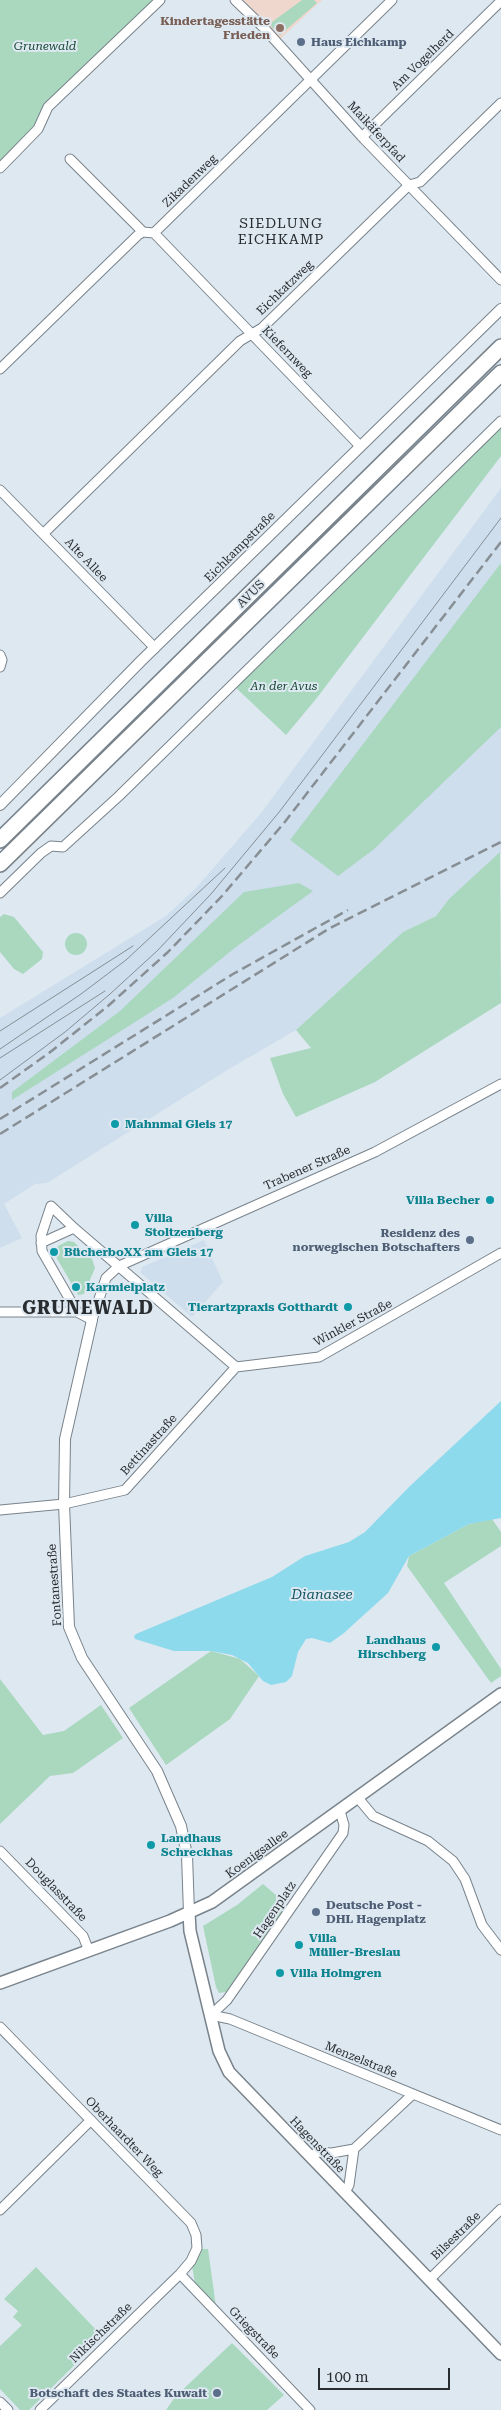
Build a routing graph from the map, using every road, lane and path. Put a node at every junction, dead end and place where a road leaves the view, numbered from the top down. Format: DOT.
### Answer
graph roads {
  1 [pos="160,0"];
  2 [pos="235,0"];
  3 [pos="392,0"];
  4 [pos="501,1"];
  5 [pos="311,79"];
  6 [pos="501,103"];
  7 [pos="362,137"];
  8 [pos="70,159"];
  9 [pos="0,168"];
  10 [pos="409,185"];
  11 [pos="143,232"];
  12 [pos="154,233"];
  13 [pos="501,280"];
  14 [pos="501,309"];
  15 [pos="252,334"];
  16 [pos="501,347"];
  17 [pos="0,369"];
  18 [pos="501,374"];
  19 [pos="501,379"];
  20 [pos="501,421"];
  21 [pos="360,446"];
  22 [pos="414,461"];
  23 [pos="1,493"];
  24 [pos="43,534"];
  25 [pos="155,648"];
  26 [pos="0,655"];
  27 [pos="0,667"];
  28 [pos="0,805"];
  29 [pos="0,840"];
  30 [pos="0,864"];
  31 [pos="0,892"];
  32 [pos="501,1084"];
  33 [pos="74,1228"];
  34 [pos="42,1243"];
  35 [pos="501,1253"];
  36 [pos="119,1266"];
  37 [pos="0,1312"];
  38 [pos="76,1312"];
  39 [pos="92,1320"];
  40 [pos="236,1367"];
  41 [pos="64,1504"];
  42 [pos="0,1510"];
  43 [pos="500,1697"];
  44 [pos="358,1798"];
  45 [pos="340,1811"];
  46 [pos="0,1850"];
  47 [pos="189,1913"];
  48 [pos="501,1950"];
  49 [pos="89,1951"];
  50 [pos="0,1983"];
  51 [pos="211,2015"];
  52 [pos="0,2027"];
  53 [pos="412,2094"];
  54 [pos="91,2120"];
  55 [pos="501,2130"];
  56 [pos="354,2149"];
  57 [pos="311,2158"];
  58 [pos="345,2192"];
  59 [pos="0,2210"];
  60 [pos="501,2210"];
  61 [pos="180,2274"];
  62 [pos="429,2280"];
  63 [pos="501,2354"];
  64 [pos="0,2402"];
  65 [pos="8,2410"];
  66 [pos="40,2410"];
  67 [pos="310,2410"];
  1 -- 9 [label="street"];
  2 -- 5 [label="street, Maikäferpfad"];
  3 -- 5 [label="street, Zikadenweg"];
  4 -- 7 [label="street, Am Vogelherd"];
  5 -- 7 [label="street, Maikäferpfad"];
  5 -- 12 [label="street, Zikadenweg"];
  6 -- 10 [label="street, Eichkatzweg"];
  7 -- 10 [label="street, Maikäferpfad"];
  8 -- 11 [label="street"];
  10 -- 13 [label="street, Maikäferpfad"];
  10 -- 15 [label="street, Eichkatzweg"];
  11 -- 12 [label="street"];
  11 -- 17 [label="street"];
  12 -- 15 [label="street, Kiefernweg"];
  14 -- 21 [label="street, Eichkampstraße"];
  15 -- 21 [label="street, Kiefernweg"];
  15 -- 24 [label="street, Eichkatzweg"];
  16 -- 29 [label="highway, AVUS"];
  18 -- 22 [label="highway, AVUS"];
  19 -- 22 [label="highway"];
  20 -- 31 [label="street"];
  21 -- 25 [label="street, Eichkampstraße"];
  22 -- 30 [label="highway, AVUS"];
  23 -- 24 [label="street, Alte Allee"];
  24 -- 25 [label="street, Alte Allee"];
  25 -- 28 [label="street, Eichkampstraße"];
  26 -- 27 [label="street"];
  32 -- 36 [label="street, Trabener Straße"];
  33 -- 34 [label="street"];
  33 -- 34 [label="street"];
  33 -- 36 [label="street"];
  34 -- 38 [label="street"];
  35 -- 40 [label="street, Winkler Straße"];
  36 -- 39 [label="street, Fontanestraße"];
  36 -- 40 [label="street"];
  37 -- 38 [label="street"];
  38 -- 39 [label="street"];
  39 -- 41 [label="street, Fontanestraße"];
  40 -- 41 [label="street, Bettinastraße"];
  41 -- 42 [label="street, Bettinastraße"];
  41 -- 47 [label="street, Fontanestraße"];
  43 -- 44 [label="main road, Koenigsallee"];
  44 -- 45 [label="main road, Koenigsallee"];
  44 -- 48 [label="street"];
  45 -- 47 [label="main road, Koenigsallee"];
  45 -- 51 [label="street, Hagenplatz"];
  46 -- 49 [label="street, Douglasstraße"];
  47 -- 49 [label="main road, Koenigsallee"];
  47 -- 51 [label="main road, Hagenstraße"];
  49 -- 50 [label="main road, Koenigsallee"];
  51 -- 53 [label="street, Menzelstraße"];
  51 -- 57 [label="main road, Hagenstraße"];
  52 -- 54 [label="street, Oberhaardter Weg"];
  53 -- 55 [label="street, Menzelstraße"];
  53 -- 56 [label="street"];
  54 -- 59 [label="street"];
  54 -- 61 [label="street, Oberhaardter Weg"];
  56 -- 57 [label="street"];
  56 -- 58 [label="street"];
  57 -- 58 [label="main road, Hagenstraße"];
  58 -- 62 [label="main road, Hagenstraße"];
  60 -- 62 [label="street, Bilsestraße"];
  61 -- 66 [label="street, Nikischstraße"];
  61 -- 67 [label="street, Griegstraße"];
  62 -- 63 [label="main road, Hagenstraße"];
  64 -- 65 [label="street"];
}
